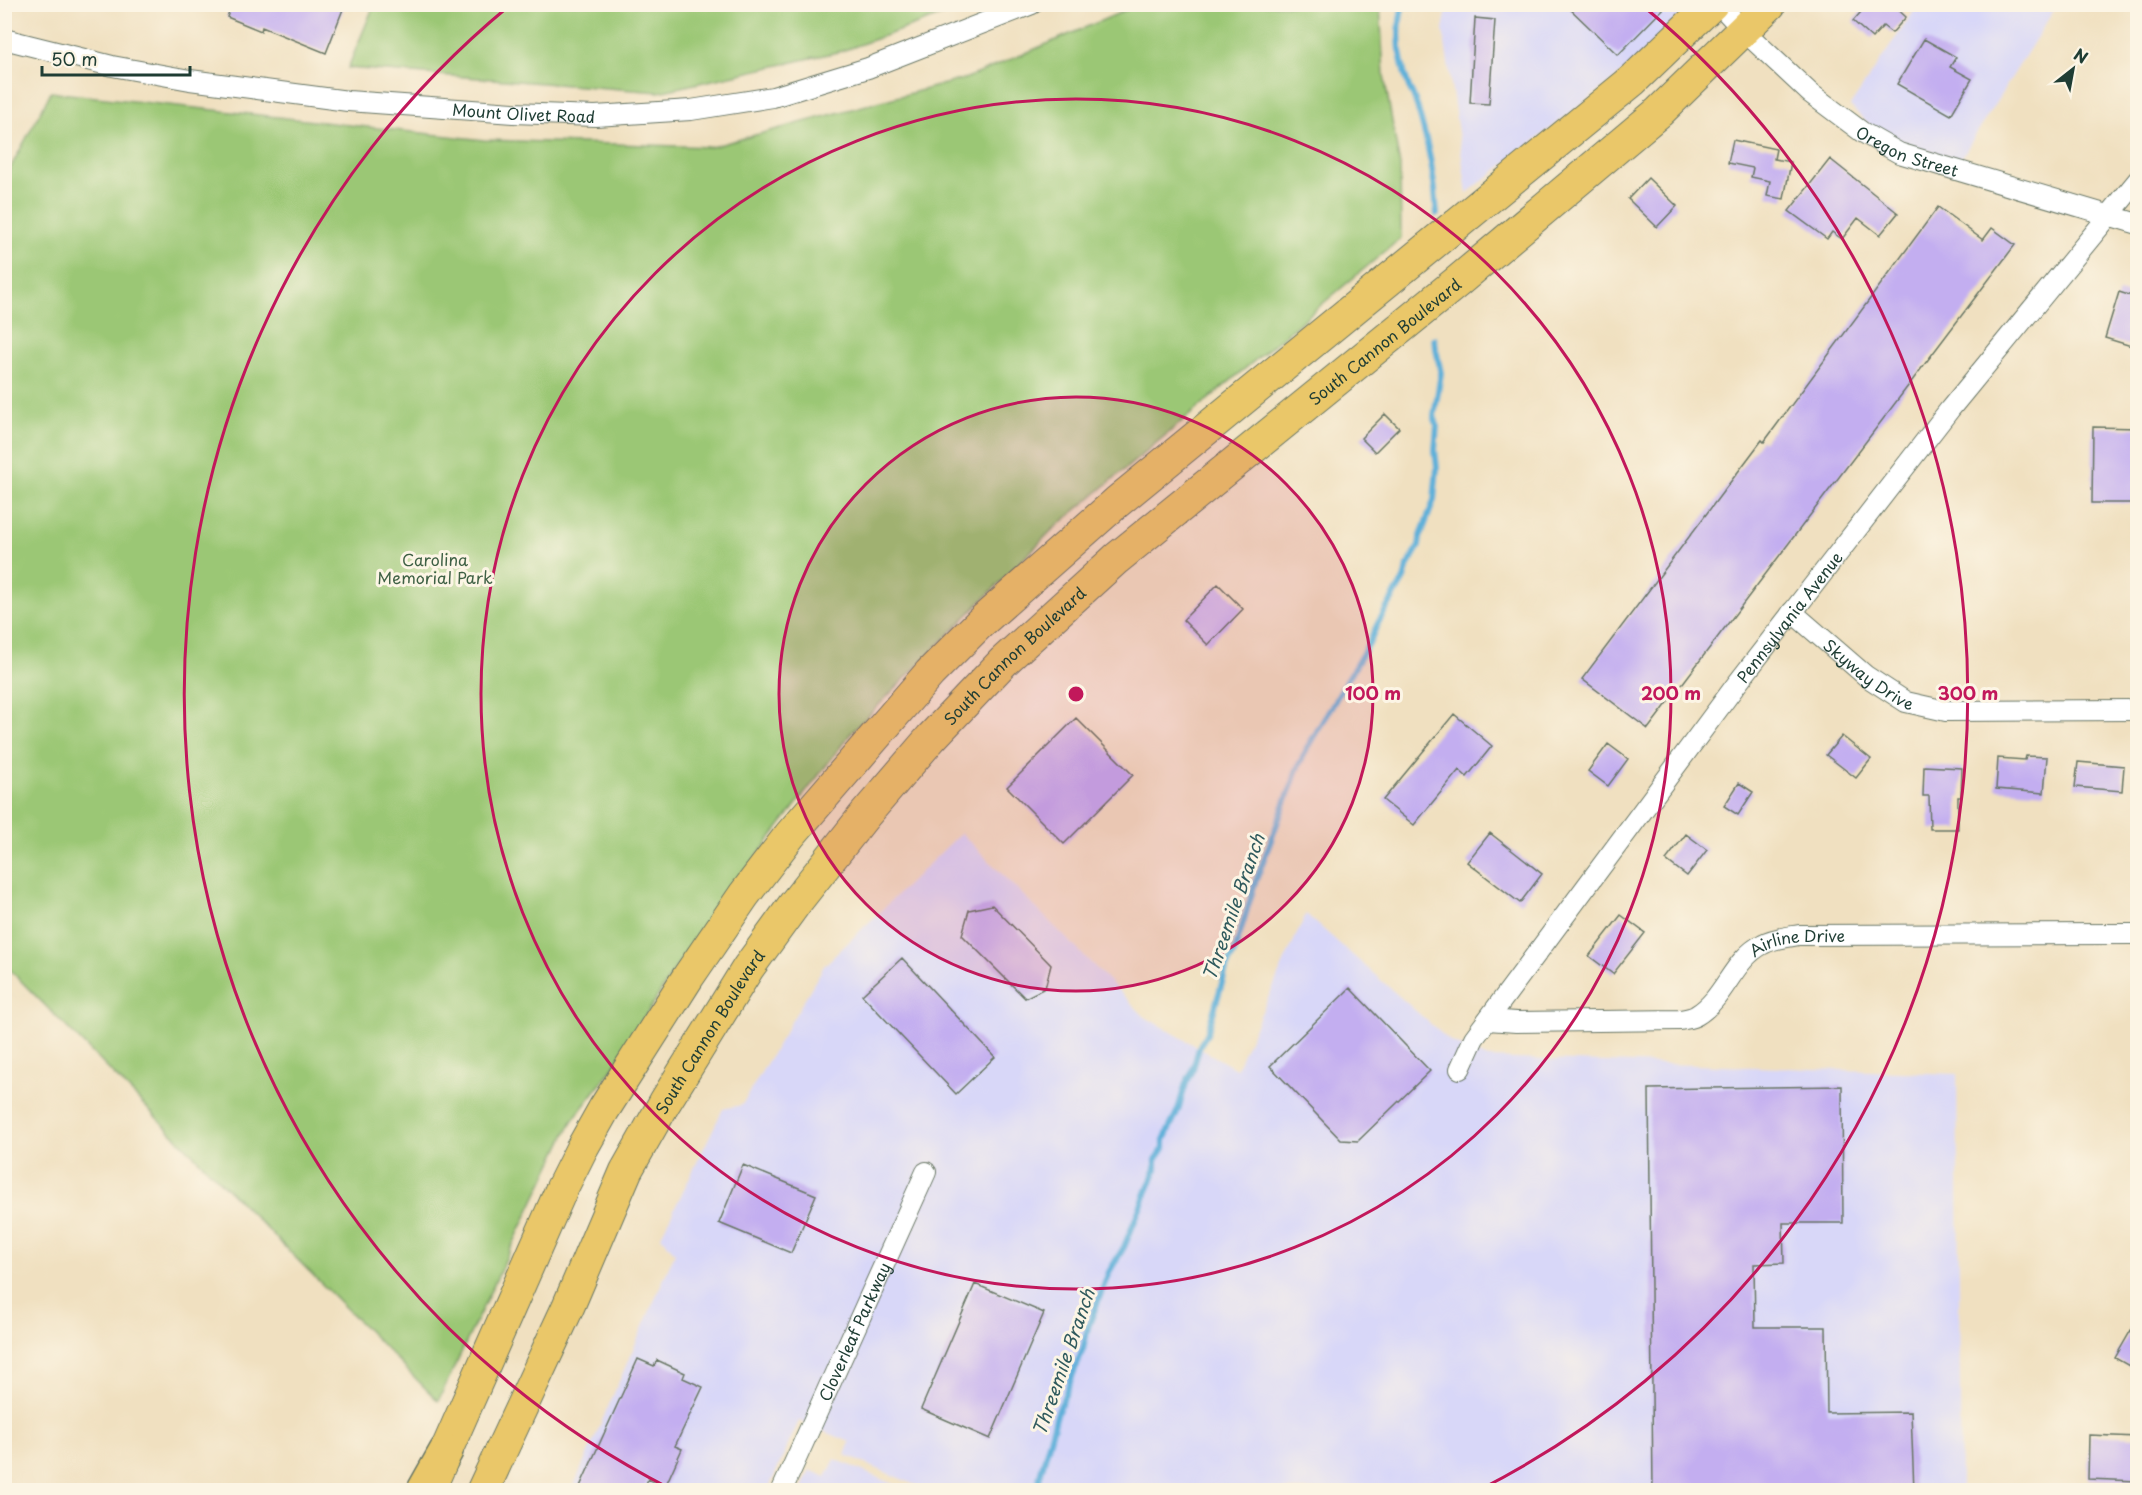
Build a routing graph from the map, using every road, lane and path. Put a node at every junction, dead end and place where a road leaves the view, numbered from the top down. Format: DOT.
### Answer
graph roads {
  1 [pos="1032,4"];
  2 [pos="1712,4"];
  3 [pos="1719,4"];
  4 [pos="1770,4"];
  5 [pos="1744,31"];
  6 [pos="4,39"];
  7 [pos="2138,180"];
  8 [pos="2109,215"];
  9 [pos="2138,224"];
  10 [pos="1792,612"];
  11 [pos="2138,710"];
  12 [pos="2138,934"];
  13 [pos="1488,1020"];
  14 [pos="1460,1069"];
  15 [pos="926,1172"];
  16 [pos="446,1451"];
  17 [pos="424,1491"];
  18 [pos="429,1491"];
  19 [pos="483,1491"];
  20 [pos="782,1491"];
  1 -- 6 [label="street, Mount Olivet Road"];
  2 -- 16 [label="main road"];
  3 -- 5 [label="street, Oregon Street"];
  4 -- 5 [label="main road, South Cannon Boulevard"];
  5 -- 8 [label="street, Oregon Street"];
  5 -- 19 [label="main road, South Cannon Boulevard"];
  7 -- 8 [label="street, Pennsylvania Avenue"];
  8 -- 9 [label="street, Oregon Street"];
  8 -- 10 [label="street, Pennsylvania Avenue"];
  10 -- 11 [label="street, Skyway Drive"];
  10 -- 13 [label="street, Pennsylvania Avenue"];
  12 -- 13 [label="street, Airline Drive"];
  13 -- 14 [label="street, Pennsylvania Avenue"];
  15 -- 20 [label="street, Cloverleaf Parkway"];
  16 -- 17 [label="highway"];
  16 -- 18 [label="main road"];
}
